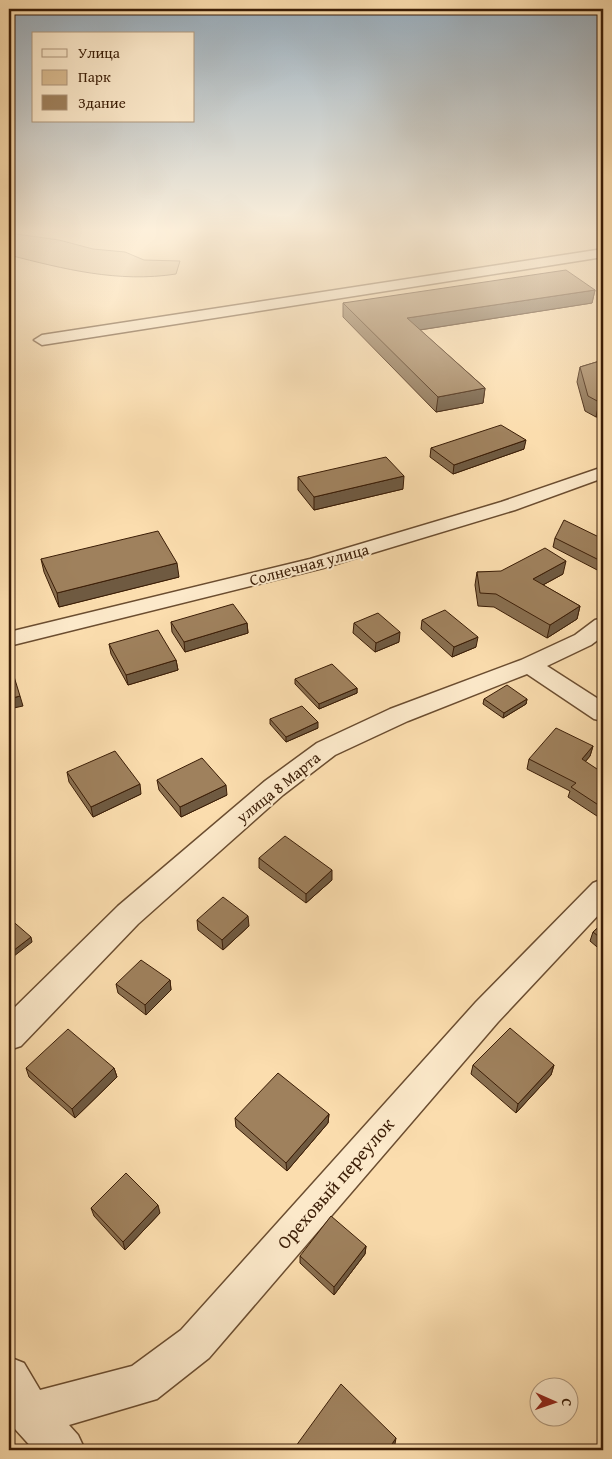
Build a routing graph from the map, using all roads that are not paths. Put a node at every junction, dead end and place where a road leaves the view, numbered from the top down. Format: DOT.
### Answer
graph roads {
  1 [pos="319,297"];
  2 [pos="42,340"];
  3 [pos="603,472"];
  4 [pos="603,625"];
  5 [pos="9,639"];
  6 [pos="530,665"];
  7 [pos="603,713"];
  8 [pos="603,891"];
  9 [pos="9,1035"];
  10 [pos="9,1378"];
  11 [pos="30,1414"];
  12 [pos="63,1450"];
  1 -- 2 [label="street"];
  3 -- 5 [label="street, Солнечная улица"];
  4 -- 6 [label="street, улица 8 Марта"];
  6 -- 7 [label="street"];
  6 -- 9 [label="street, улица 8 Марта"];
  8 -- 11 [label="street, Ореховый переулок"];
  10 -- 11 [label="street"];
  11 -- 12 [label="street"];
}
